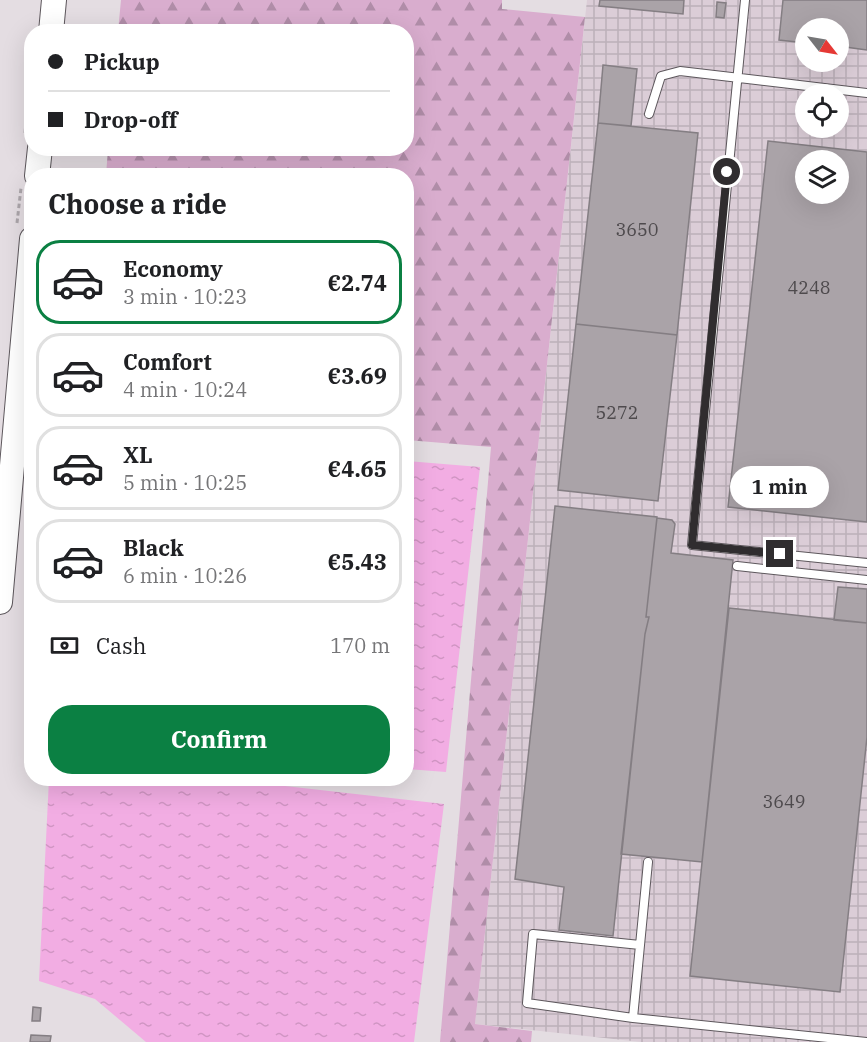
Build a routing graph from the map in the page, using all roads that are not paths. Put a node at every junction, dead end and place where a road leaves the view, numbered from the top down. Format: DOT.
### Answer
graph roads {
  1 [pos="54,0"];
  2 [pos="745,0"];
  3 [pos="52,24"];
  4 [pos="736,78"];
  5 [pos="867,93"];
  6 [pos="649,114"];
  7 [pos="24,330"];
  8 [pos="867,563"];
  9 [pos="737,566"];
  10 [pos="867,580"];
  11 [pos="0,602"];
  12 [pos="648,862"];
  13 [pos="640,945"];
  14 [pos="633,1018"];
  15 [pos="867,1042"];
  1 -- 3 [label="street"];
  2 -- 4 [label="lane"];
  4 -- 5 [label="lane"];
  4 -- 6 [label="lane"];
  4 -- 8 [label="lane"];
  7 -- 11 [label="street"];
  9 -- 10 [label="lane"];
  12 -- 13 [label="lane"];
  13 -- 14 [label="lane"];
  13 -- 14 [label="lane"];
  14 -- 15 [label="lane"];
}
